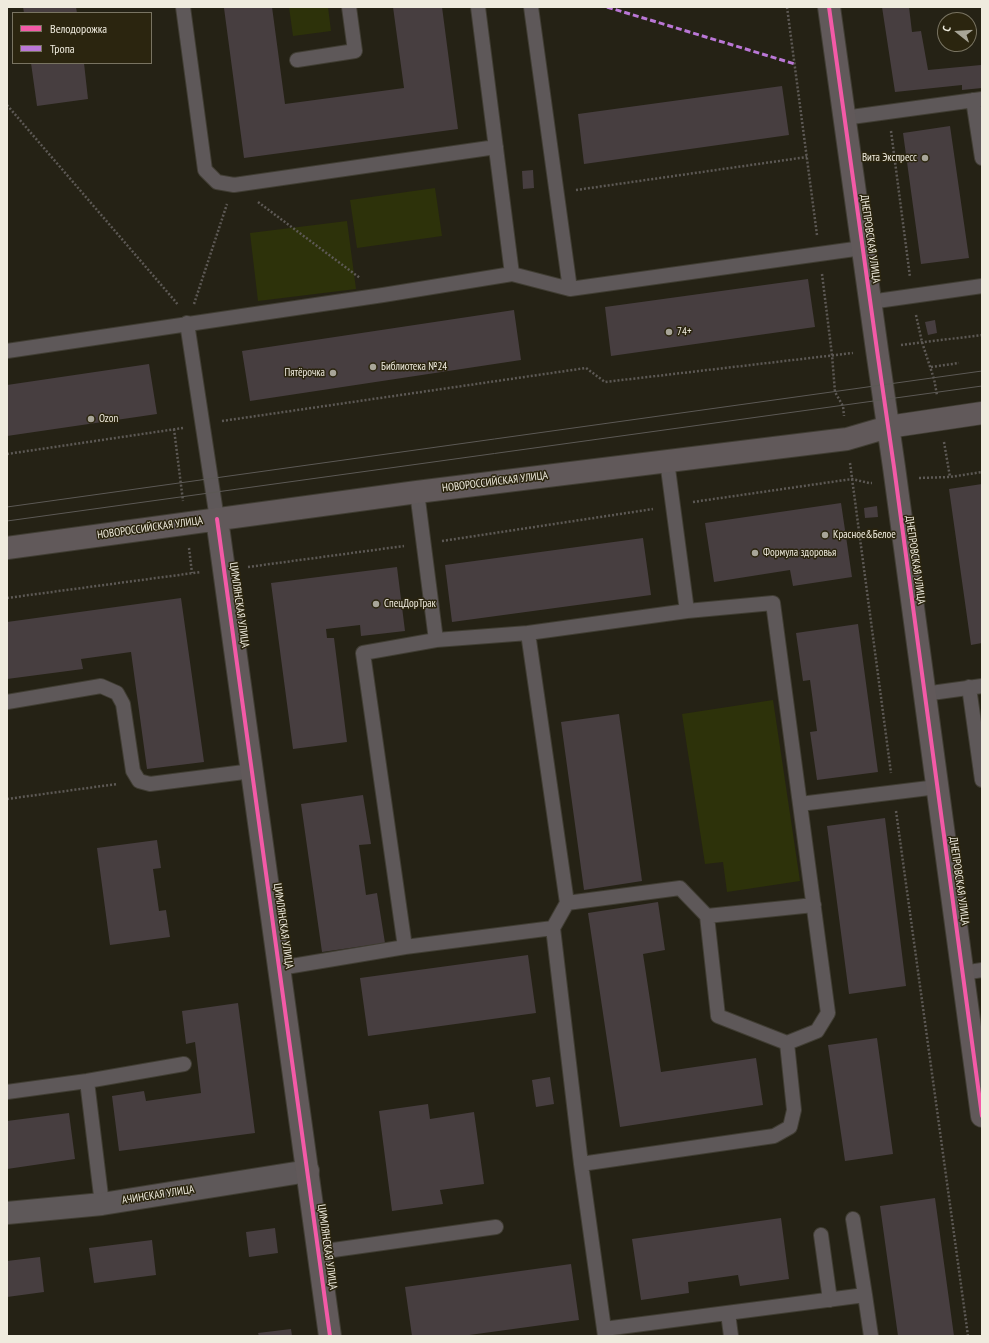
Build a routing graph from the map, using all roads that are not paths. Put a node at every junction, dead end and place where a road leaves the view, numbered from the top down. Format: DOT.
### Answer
graph roads {
  1 [pos="183,7"];
  2 [pos="349,7"];
  3 [pos="478,7"];
  4 [pos="531,7"];
  5 [pos="829,7"];
  6 [pos="297,60"];
  7 [pos="977,100"];
  8 [pos="844,118"];
  9 [pos="496,147"];
  10 [pos="982,158"];
  11 [pos="862,248"];
  12 [pos="512,274"];
  13 [pos="982,286"];
  14 [pos="570,289"];
  15 [pos="870,302"];
  16 [pos="187,323"];
  17 [pos="7,350"];
  18 [pos="982,413"];
  19 [pos="888,427"];
  20 [pos="667,461"];
  21 [pos="417,492"];
  22 [pos="218,519"];
  23 [pos="7,548"];
  24 [pos="687,611"];
  25 [pos="528,633"];
  26 [pos="436,640"];
  27 [pos="976,686"];
  28 [pos="924,694"];
  29 [pos="7,702"];
  30 [pos="252,771"];
  31 [pos="982,780"];
  32 [pos="937,787"];
  33 [pos="800,804"];
  34 [pos="567,903"];
  35 [pos="814,905"];
  36 [pos="707,916"];
  37 [pos="553,928"];
  38 [pos="405,948"];
  39 [pos="280,968"];
  40 [pos="972,972"];
  41 [pos="787,1043"];
  42 [pos="184,1064"];
  43 [pos="87,1081"];
  44 [pos="7,1092"];
  45 [pos="982,1116"];
  46 [pos="581,1164"];
  47 [pos="308,1171"];
  48 [pos="102,1204"];
  49 [pos="7,1213"];
  50 [pos="852,1219"];
  51 [pos="496,1227"];
  52 [pos="821,1235"];
  53 [pos="319,1252"];
  54 [pos="865,1295"];
  55 [pos="830,1300"];
  56 [pos="728,1313"];
  57 [pos="604,1333"];
  58 [pos="330,1336"];
  59 [pos="731,1336"];
  60 [pos="871,1336"];
  1 -- 9 [label="lane"];
  2 -- 6 [label="lane"];
  3 -- 9 [label="lane"];
  4 -- 14 [label="lane"];
  5 -- 8 [label="street, ДНЕПРОВСКАЯ УЛИЦА"];
  7 -- 8 [label="lane"];
  7 -- 10 [label="lane"];
  8 -- 11 [label="street, ДНЕПРОВСКАЯ УЛИЦА"];
  9 -- 12 [label="lane"];
  11 -- 14 [label="lane"];
  11 -- 15 [label="street, ДНЕПРОВСКАЯ УЛИЦА"];
  12 -- 14 [label="lane"];
  12 -- 16 [label="lane"];
  13 -- 15 [label="lane"];
  15 -- 19 [label="street, ДНЕПРОВСКАЯ УЛИЦА"];
  16 -- 17 [label="lane"];
  16 -- 22 [label="lane"];
  18 -- 19 [label="street, НОВОРОССИЙСКАЯ УЛИЦА"];
  19 -- 20 [label="street, НОВОРОССИЙСКАЯ УЛИЦА"];
  19 -- 28 [label="street, ДНЕПРОВСКАЯ УЛИЦА"];
  20 -- 21 [label="street, НОВОРОССИЙСКАЯ УЛИЦА"];
  20 -- 24 [label="lane"];
  21 -- 22 [label="street, НОВОРОССИЙСКАЯ УЛИЦА"];
  21 -- 26 [label="lane"];
  22 -- 23 [label="street, НОВОРОССИЙСКАЯ УЛИЦА"];
  22 -- 30 [label="street, ЦИМЛЯНСКАЯ УЛИЦА"];
  24 -- 25 [label="lane"];
  24 -- 33 [label="lane"];
  25 -- 26 [label="lane"];
  25 -- 34 [label="lane"];
  26 -- 38 [label="lane"];
  27 -- 28 [label="lane"];
  27 -- 31 [label="lane"];
  28 -- 32 [label="street, ДНЕПРОВСКАЯ УЛИЦА"];
  29 -- 30 [label="lane"];
  30 -- 39 [label="street, ЦИМЛЯНСКАЯ УЛИЦА"];
  32 -- 33 [label="lane"];
  32 -- 40 [label="street, ДНЕПРОВСКАЯ УЛИЦА"];
  33 -- 35 [label="lane"];
  34 -- 36 [label="lane"];
  34 -- 37 [label="lane"];
  35 -- 36 [label="lane"];
  35 -- 41 [label="lane"];
  36 -- 41 [label="lane"];
  37 -- 38 [label="lane"];
  37 -- 46 [label="lane"];
  38 -- 39 [label="lane"];
  39 -- 47 [label="street, ЦИМЛЯНСКАЯ УЛИЦА"];
  40 -- 45 [label="street, ДНЕПРОВСКАЯ УЛИЦА"];
  41 -- 46 [label="lane"];
  42 -- 43 [label="lane"];
  43 -- 44 [label="lane"];
  43 -- 48 [label="lane"];
  46 -- 57 [label="lane"];
  47 -- 48 [label="street, АЧИНСКАЯ УЛИЦА"];
  47 -- 53 [label="street, ЦИМЛЯНСКАЯ УЛИЦА"];
  48 -- 49 [label="street, АЧИНСКАЯ УЛИЦА"];
  50 -- 54 [label="lane"];
  51 -- 53 [label="lane"];
  52 -- 55 [label="lane"];
  53 -- 58 [label="street, ЦИМЛЯНСКАЯ УЛИЦА"];
  54 -- 55 [label="lane"];
  54 -- 60 [label="lane"];
  55 -- 56 [label="lane"];
  56 -- 57 [label="lane"];
  56 -- 59 [label="lane"];
}
